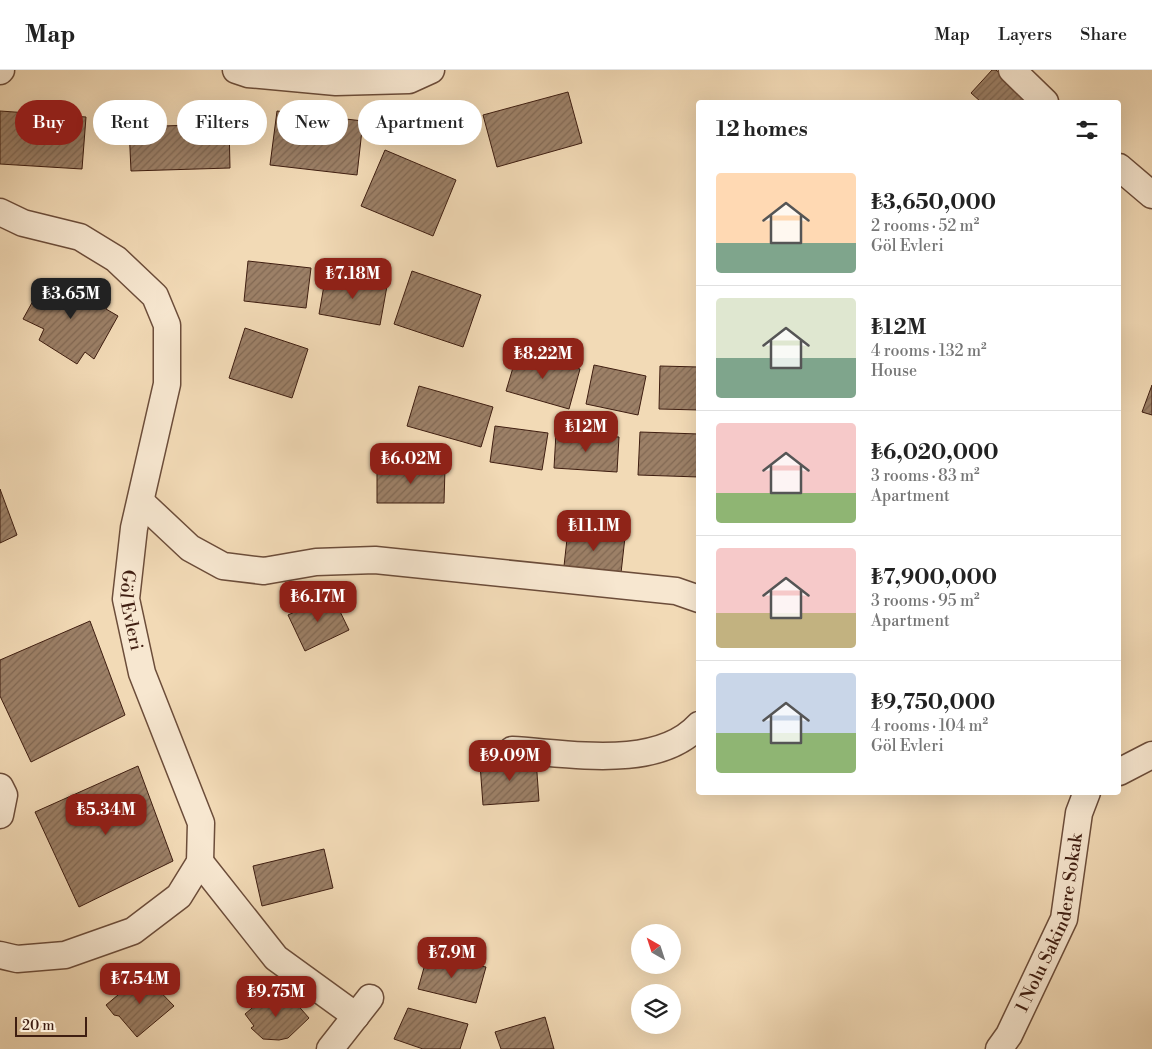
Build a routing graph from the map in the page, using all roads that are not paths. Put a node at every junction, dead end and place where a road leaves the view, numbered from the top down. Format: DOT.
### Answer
graph roads {
  1 [pos="236,70"];
  2 [pos="431,70"];
  3 [pos="1012,70"];
  4 [pos="1043,100"];
  5 [pos="1121,169"];
  6 [pos="1152,195"];
  7 [pos="0,212"];
  8 [pos="141,502"];
  9 [pos="696,598"];
  10 [pos="696,728"];
  11 [pos="512,750"];
  12 [pos="1152,755"];
  13 [pos="1121,771"];
  14 [pos="0,787"];
  15 [pos="1086,795"];
  16 [pos="0,815"];
  17 [pos="200,862"];
  18 [pos="0,955"];
  19 [pos="330,1049"];
  20 [pos="999,1049"];
  1 -- 2 [label="street"];
  3 -- 4 [label="street"];
  5 -- 6 [label="street"];
  7 -- 8 [label="street, Göl Evleri"];
  8 -- 9 [label="street"];
  8 -- 17 [label="street, Göl Evleri"];
  10 -- 11 [label="street"];
  12 -- 13 [label="street"];
  14 -- 16 [label="street"];
  15 -- 20 [label="street, 1 Nolu Sakindere Sokak"];
  17 -- 18 [label="street"];
  17 -- 19 [label="street"];
}
